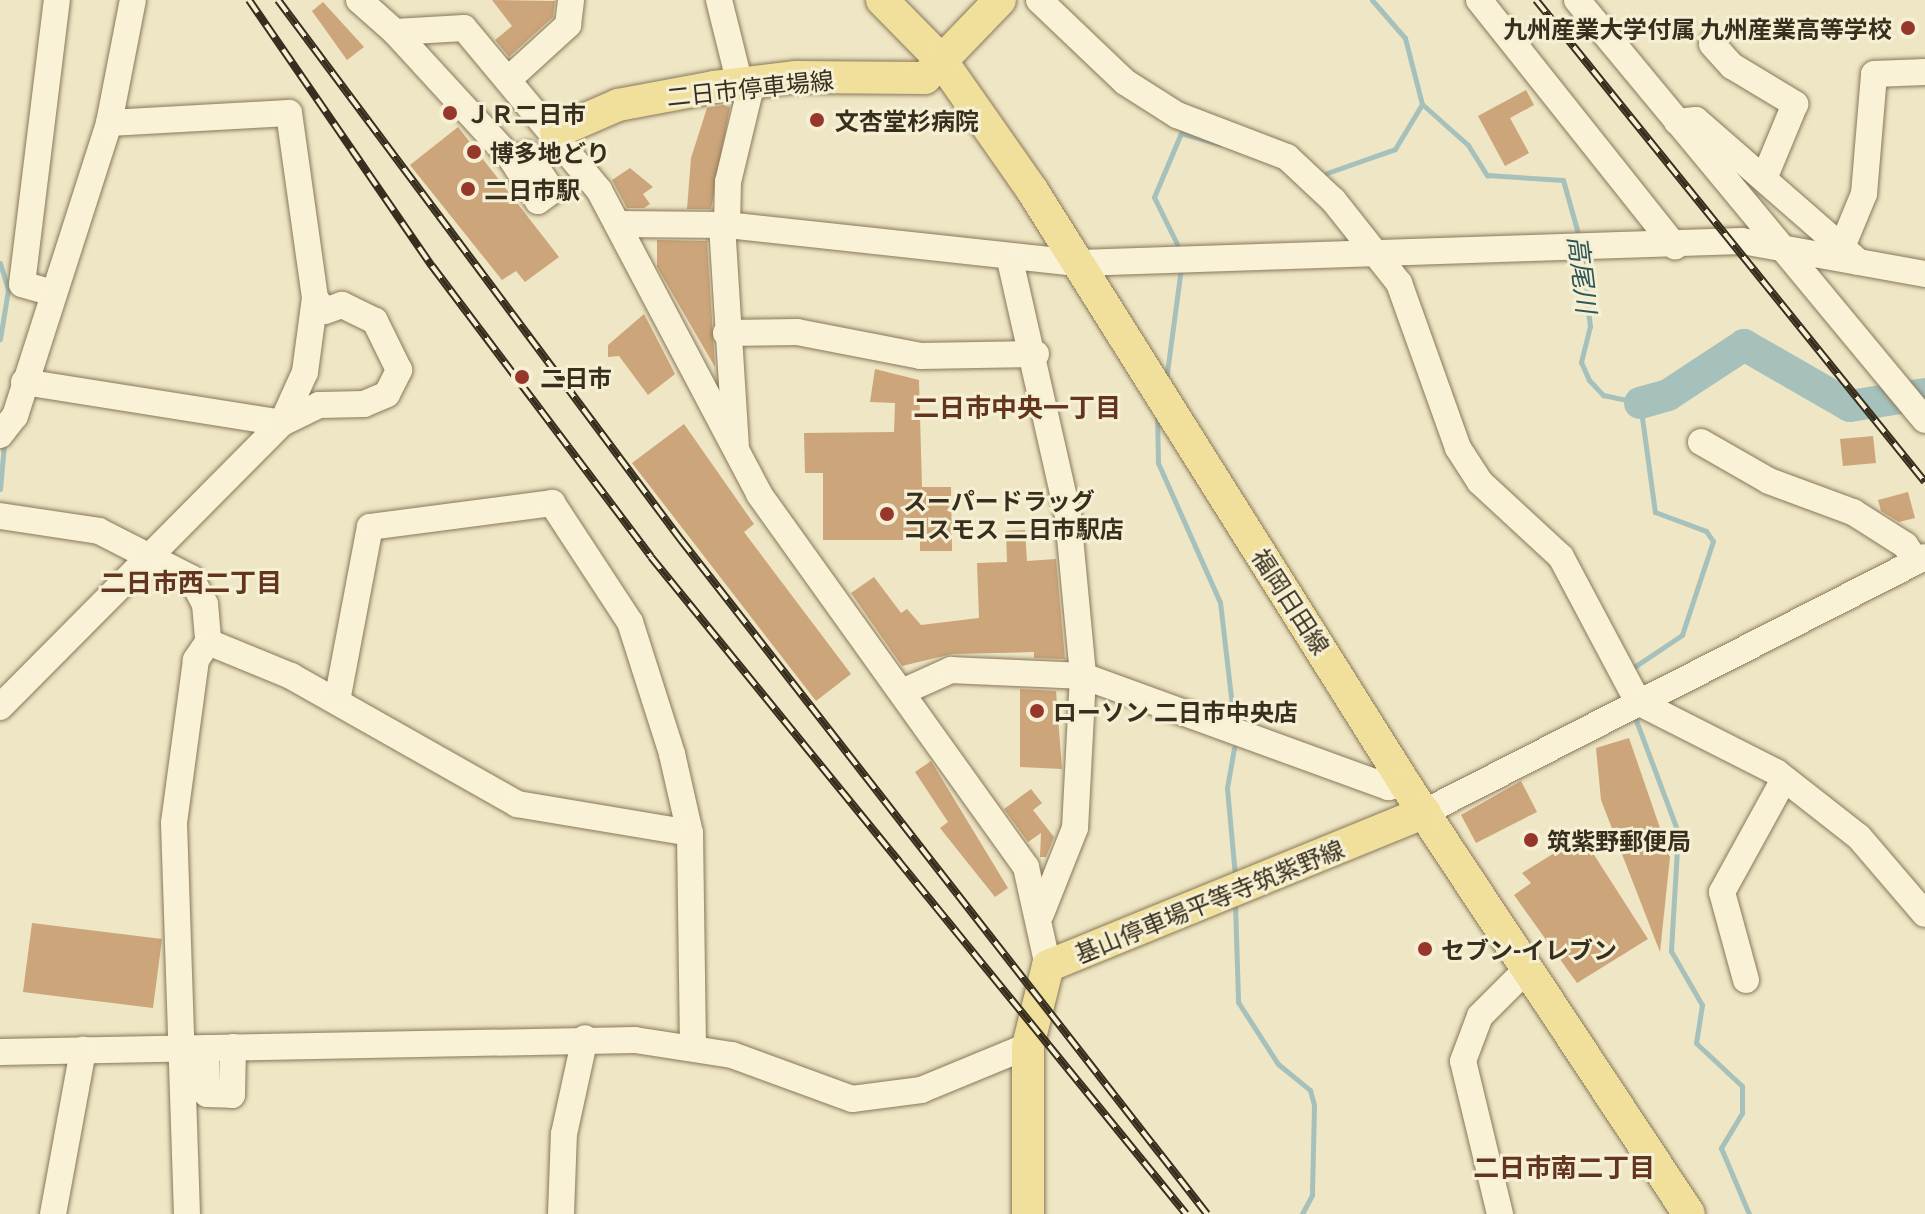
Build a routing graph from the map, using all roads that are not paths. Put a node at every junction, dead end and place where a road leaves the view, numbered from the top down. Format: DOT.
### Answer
graph roads {
  1 [pos="57,0"];
  2 [pos="133,0"];
  3 [pos="359,0"];
  4 [pos="571,0"];
  5 [pos="719,0"];
  6 [pos="882,0"];
  7 [pos="1000,0"];
  8 [pos="1039,0"];
  9 [pos="1479,0"];
  10 [pos="1577,0"];
  11 [pos="458,13"];
  12 [pos="395,32"];
  13 [pos="1712,44"];
  14 [pos="941,60"];
  15 [pos="1925,72"];
  16 [pos="510,78"];
  17 [pos="746,83"];
  18 [pos="1677,122"];
  19 [pos="109,123"];
  20 [pos="556,132"];
  21 [pos="1764,179"];
  22 [pos="618,224"];
  23 [pos="725,225"];
  24 [pos="1778,245"];
  25 [pos="1675,246"];
  26 [pos="1373,248"];
  27 [pos="1852,256"];
  28 [pos="1010,260"];
  29 [pos="1078,263"];
  30 [pos="1925,274"];
  31 [pos="53,293"];
  32 [pos="315,298"];
  33 [pos="726,333"];
  34 [pos="1036,354"];
  35 [pos="24,382"];
  36 [pos="1925,420"];
  37 [pos="282,423"];
  38 [pos="0,435"];
  39 [pos="1701,442"];
  40 [pos="737,459"];
  41 [pos="0,516"];
  42 [pos="150,558"];
  43 [pos="1921,559"];
  44 [pos="208,642"];
  45 [pos="1083,676"];
  46 [pos="902,692"];
  47 [pos="337,701"];
  48 [pos="1638,702"];
  49 [pos="0,707"];
  50 [pos="1784,779"];
  51 [pos="1405,784"];
  52 [pos="1425,812"];
  53 [pos="690,833"];
  54 [pos="1041,914"];
  55 [pos="1925,914"];
  56 [pos="1048,966"];
  57 [pos="1529,967"];
  58 [pos="1746,980"];
  59 [pos="585,1038"];
  60 [pos="693,1045"];
  61 [pos="1028,1046"];
  62 [pos="233,1047"];
  63 [pos="196,1048"];
  64 [pos="83,1050"];
  65 [pos="0,1052"];
  66 [pos="53,1214"];
  67 [pos="187,1214"];
  68 [pos="561,1214"];
  69 [pos="1028,1214"];
  70 [pos="1500,1214"];
  71 [pos="1689,1214"];
  1 -- 31 [label="street"];
  2 -- 19 [label="street"];
  3 -- 12 [label="street"];
  4 -- 16 [label="street"];
  5 -- 17 [label="street"];
  6 -- 14 [label="main road, 福岡日田線"];
  7 -- 14 [label="main road, 二日市停車場線"];
  8 -- 26 [label="street"];
  9 -- 25 [label="street"];
  10 -- 18 [label="street"];
  11 -- 12 [label="street"];
  11 -- 16 [label="street"];
  12 -- 20 [label="street"];
  13 -- 21 [label="street"];
  14 -- 17 [label="main road, 二日市停車場線"];
  14 -- 29 [label="main road, 福岡日田線"];
  15 -- 27 [label="street"];
  16 -- 20 [label="street"];
  17 -- 20 [label="main road, 二日市停車場線"];
  17 -- 23 [label="street"];
  18 -- 21 [label="street"];
  18 -- 24 [label="street"];
  19 -- 31 [label="street"];
  19 -- 32 [label="street"];
  20 -- 22 [label="street"];
  21 -- 27 [label="street"];
  22 -- 23 [label="street"];
  22 -- 40 [label="street"];
  23 -- 28 [label="street"];
  23 -- 33 [label="street"];
  24 -- 25 [label="street"];
  24 -- 27 [label="street"];
  24 -- 36 [label="street"];
  25 -- 26 [label="street"];
  26 -- 29 [label="street"];
  26 -- 48 [label="street"];
  27 -- 30 [label="street"];
  28 -- 29 [label="street"];
  28 -- 34 [label="street"];
  29 -- 51 [label="main road, 福岡日田線"];
  31 -- 35 [label="street"];
  32 -- 37 [label="street"];
  32 -- 37 [label="street"];
  33 -- 34 [label="street"];
  33 -- 40 [label="street"];
  34 -- 45 [label="street"];
  35 -- 37 [label="street"];
  35 -- 38 [label="street"];
  37 -- 42 [label="street"];
  39 -- 43 [label="street"];
  40 -- 46 [label="street"];
  41 -- 42 [label="street"];
  42 -- 44 [label="street"];
  42 -- 49 [label="street"];
  43 -- 48 [label="street"];
  44 -- 47 [label="street"];
  44 -- 63 [label="street"];
  45 -- 46 [label="street"];
  45 -- 51 [label="street"];
  45 -- 54 [label="street"];
  46 -- 54 [label="street"];
  47 -- 53 [label="street"];
  47 -- 53 [label="street"];
  48 -- 50 [label="street"];
  48 -- 52 [label="street"];
  50 -- 55 [label="street"];
  50 -- 58 [label="street"];
  51 -- 52 [label="main road, 福岡日田線"];
  52 -- 56 [label="main road, 基山停車場平等寺筑紫野線"];
  52 -- 57 [label="main road, 福岡日田線"];
  53 -- 60 [label="street"];
  54 -- 56 [label="street"];
  56 -- 61 [label="main road, 基山停車場平等寺筑紫野線"];
  57 -- 70 [label="street"];
  57 -- 71 [label="main road, 福岡日田線"];
  59 -- 60 [label="street"];
  59 -- 62 [label="street"];
  59 -- 68 [label="street"];
  60 -- 61 [label="street"];
  61 -- 69 [label="main road, 基山停車場平等寺筑紫野線"];
  62 -- 63 [label="street"];
  62 -- 63 [label="street"];
  63 -- 64 [label="street"];
  63 -- 67 [label="street"];
  64 -- 65 [label="street"];
  64 -- 66 [label="street"];
}
